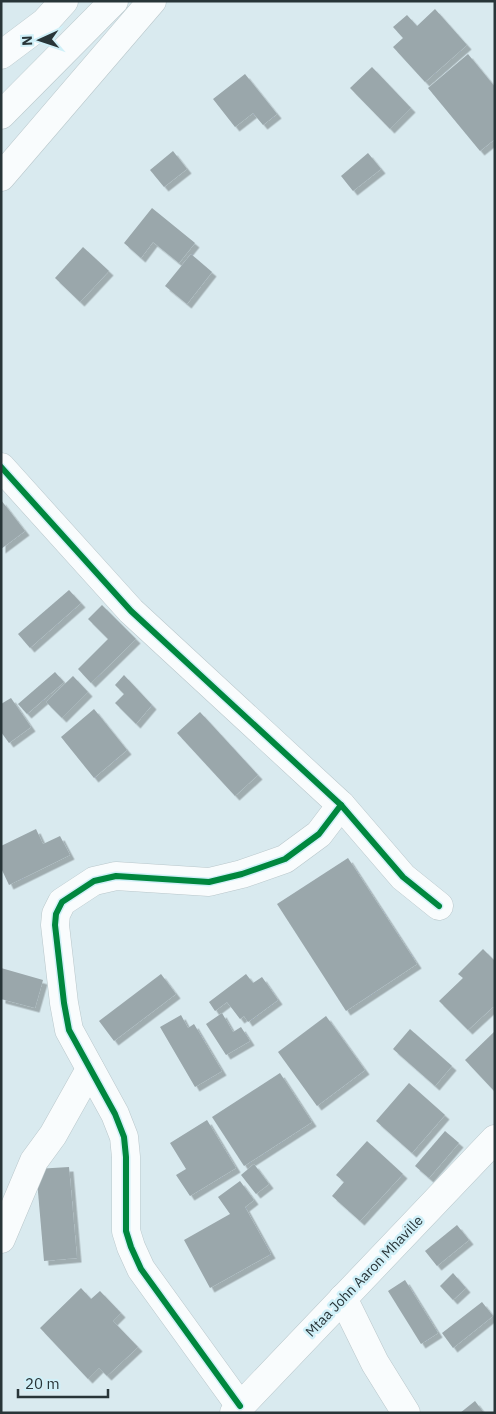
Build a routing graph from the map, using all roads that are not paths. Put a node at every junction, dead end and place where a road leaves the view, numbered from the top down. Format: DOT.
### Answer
graph roads {
  1 [pos="64,1"];
  2 [pos="114,1"];
  3 [pos="152,1"];
  4 [pos="1,54"];
  5 [pos="1,115"];
  6 [pos="1,177"];
  7 [pos="1,467"];
  8 [pos="341,805"];
  9 [pos="439,906"];
  10 [pos="90,1069"];
  11 [pos="495,1139"];
  12 [pos="1,1239"];
  13 [pos="343,1298"];
  14 [pos="237,1409"];
  15 [pos="406,1413"];
  1 -- 4 [label="main road"];
  2 -- 5 [label="main road"];
  3 -- 6 [label="main road"];
  7 -- 8 [label="main road"];
  8 -- 9 [label="main road"];
  8 -- 10 [label="main road"];
  10 -- 12 [label="main road"];
  10 -- 14 [label="main road"];
  11 -- 13 [label="main road, Mtaa John Aaron Mhaville"];
  13 -- 14 [label="main road, Mtaa John Aaron Mhaville"];
  13 -- 15 [label="main road"];
}
